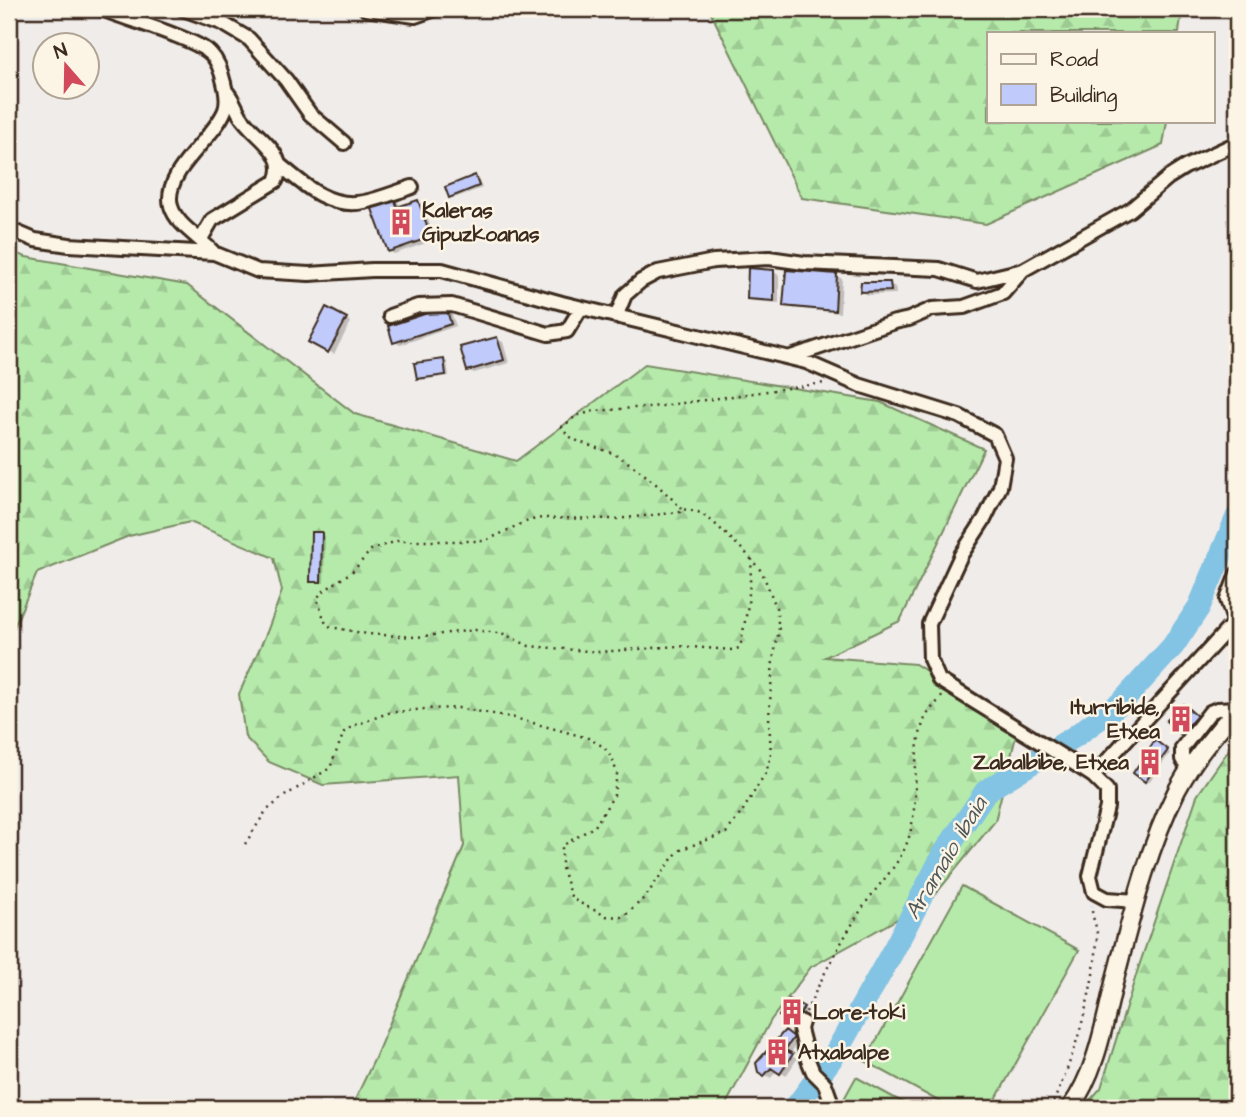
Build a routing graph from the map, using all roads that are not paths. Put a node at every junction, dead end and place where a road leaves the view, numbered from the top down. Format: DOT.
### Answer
graph roads {
  1 [pos="102,9"];
  2 [pos="183,9"];
  3 [pos="366,9"];
  4 [pos="435,9"];
  5 [pos="226,91"];
  6 [pos="1237,143"];
  7 [pos="344,144"];
  8 [pos="280,165"];
  9 [pos="412,187"];
  10 [pos="9,229"];
  11 [pos="201,239"];
  12 [pos="214,253"];
  13 [pos="1023,270"];
  14 [pos="581,308"];
  15 [pos="390,316"];
  16 [pos="616,317"];
  17 [pos="787,358"];
  18 [pos="1237,574"];
  19 [pos="1236,620"];
  20 [pos="1237,709"];
  21 [pos="1093,776"];
  22 [pos="1137,901"];
  23 [pos="802,1022"];
  24 [pos="825,1108"];
  25 [pos="1070,1108"];
  1 -- 5 [label="street"];
  2 -- 7 [label="street"];
  3 -- 4 [label="street"];
  5 -- 8 [label="street"];
  5 -- 11 [label="street"];
  6 -- 13 [label="street"];
  8 -- 9 [label="street"];
  8 -- 11 [label="street"];
  10 -- 12 [label="street"];
  11 -- 12 [label="street"];
  12 -- 14 [label="street"];
  13 -- 16 [label="street"];
  13 -- 17 [label="street"];
  14 -- 15 [label="street"];
  14 -- 16 [label="street"];
  16 -- 17 [label="street"];
  17 -- 21 [label="street"];
  18 -- 19 [label="street"];
  19 -- 21 [label="street"];
  20 -- 22 [label="main road"];
  21 -- 22 [label="street"];
  22 -- 25 [label="main road"];
  23 -- 24 [label="street"];
}
